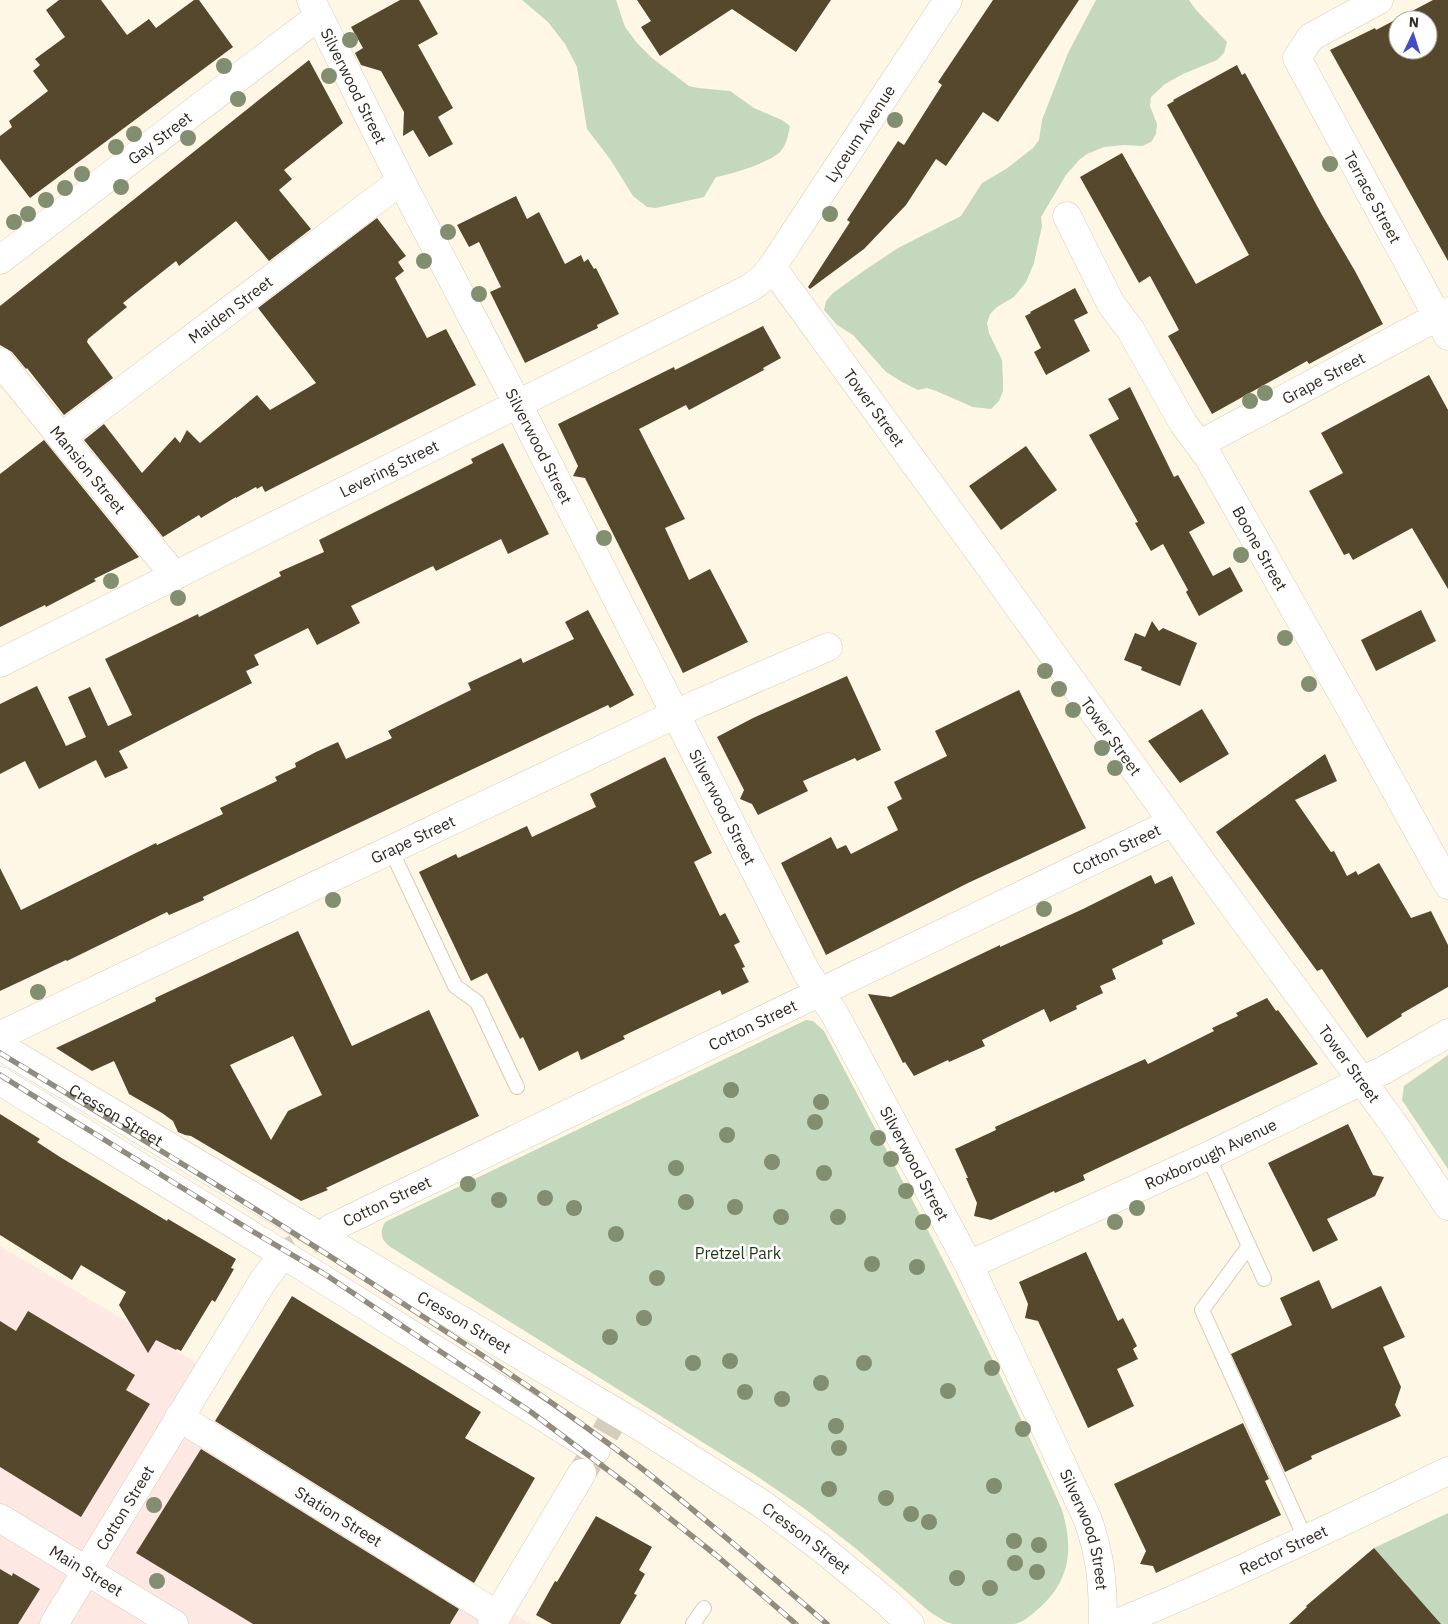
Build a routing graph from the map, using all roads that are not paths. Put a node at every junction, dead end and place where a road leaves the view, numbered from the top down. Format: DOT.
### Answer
graph roads {
  1 [pos="948,0"];
  2 [pos="1378,0"];
  3 [pos="315,8"];
  4 [pos="401,181"];
  5 [pos="1067,216"];
  6 [pos="0,260"];
  7 [pos="772,267"];
  8 [pos="1444,322"];
  9 [pos="1,367"];
  10 [pos="517,404"];
  11 [pos="62,437"];
  12 [pos="1200,444"];
  13 [pos="175,576"];
  14 [pos="828,647"];
  15 [pos="0,663"];
  16 [pos="676,714"];
  17 [pos="1173,822"];
  18 [pos="391,850"];
  19 [pos="1448,885"];
  20 [pos="820,993"];
  21 [pos="1448,1033"];
  22 [pos="1,1041"];
  23 [pos="0,1081"];
  24 [pos="1362,1081"];
  25 [pos="518,1087"];
  26 [pos="1208,1156"];
  27 [pos="1448,1206"];
  28 [pos="331,1228"];
  29 [pos="1249,1246"];
  30 [pos="275,1265"];
  31 [pos="969,1265"];
  32 [pos="1264,1279"];
  33 [pos="179,1417"];
  34 [pos="596,1450"];
  35 [pos="1448,1471"];
  36 [pos="582,1473"];
  37 [pos="0,1518"];
  38 [pos="1306,1540"];
  39 [pos="86,1570"];
  40 [pos="704,1608"];
  41 [pos="495,1619"];
  42 [pos="54,1624"];
  43 [pos="174,1624"];
  44 [pos="693,1624"];
  45 [pos="910,1624"];
  46 [pos="1103,1624"];
  47 [pos="1115,1624"];
  1 -- 7 [label="street, Lyceum Avenue"];
  2 -- 8 [label="street, Terrace Street"];
  3 -- 4 [label="street, Silverwood Street"];
  3 -- 6 [label="street, Gay Street"];
  4 -- 10 [label="street, Silverwood Street"];
  4 -- 11 [label="street, Maiden Street"];
  5 -- 12 [label="street, Boone Street"];
  7 -- 10 [label="street, Levering Street"];
  7 -- 17 [label="street, Tower Street"];
  8 -- 12 [label="street, Grape Street"];
  9 -- 11 [label="street, Mansion Street"];
  10 -- 13 [label="street, Levering Street"];
  10 -- 16 [label="street, Silverwood Street"];
  11 -- 13 [label="street, Mansion Street"];
  12 -- 19 [label="street, Boone Street"];
  13 -- 15 [label="street, Levering Street"];
  14 -- 16 [label="street, Grape Street"];
  16 -- 18 [label="street, Grape Street"];
  16 -- 20 [label="street, Silverwood Street"];
  17 -- 20 [label="street, Cotton Street"];
  17 -- 24 [label="street, Tower Street"];
  18 -- 22 [label="street, Grape Street"];
  18 -- 25 [label="lane"];
  20 -- 28 [label="street, Cotton Street"];
  20 -- 31 [label="street, Silverwood Street"];
  21 -- 24 [label="street, Roxborough Avenue"];
  22 -- 45 [label="street, Cresson Street"];
  23 -- 34 [label="street, Cresson Street"];
  24 -- 26 [label="street, Roxborough Avenue"];
  24 -- 27 [label="street, Tower Street"];
  26 -- 29 [label="lane"];
  26 -- 31 [label="street, Roxborough Avenue"];
  29 -- 32 [label="lane"];
  29 -- 38 [label="lane"];
  30 -- 33 [label="street, Cotton Street"];
  31 -- 46 [label="street, Silverwood Street"];
  33 -- 39 [label="street, Cotton Street"];
  33 -- 41 [label="street, Station Street"];
  35 -- 38 [label="street, Rector Street"];
  36 -- 41 [label="street"];
  37 -- 39 [label="street, Main Street"];
  38 -- 47 [label="street, Rector Street"];
  39 -- 42 [label="street, Cotton Street"];
  39 -- 43 [label="street, Main Street"];
  40 -- 44 [label="lane"];
}
